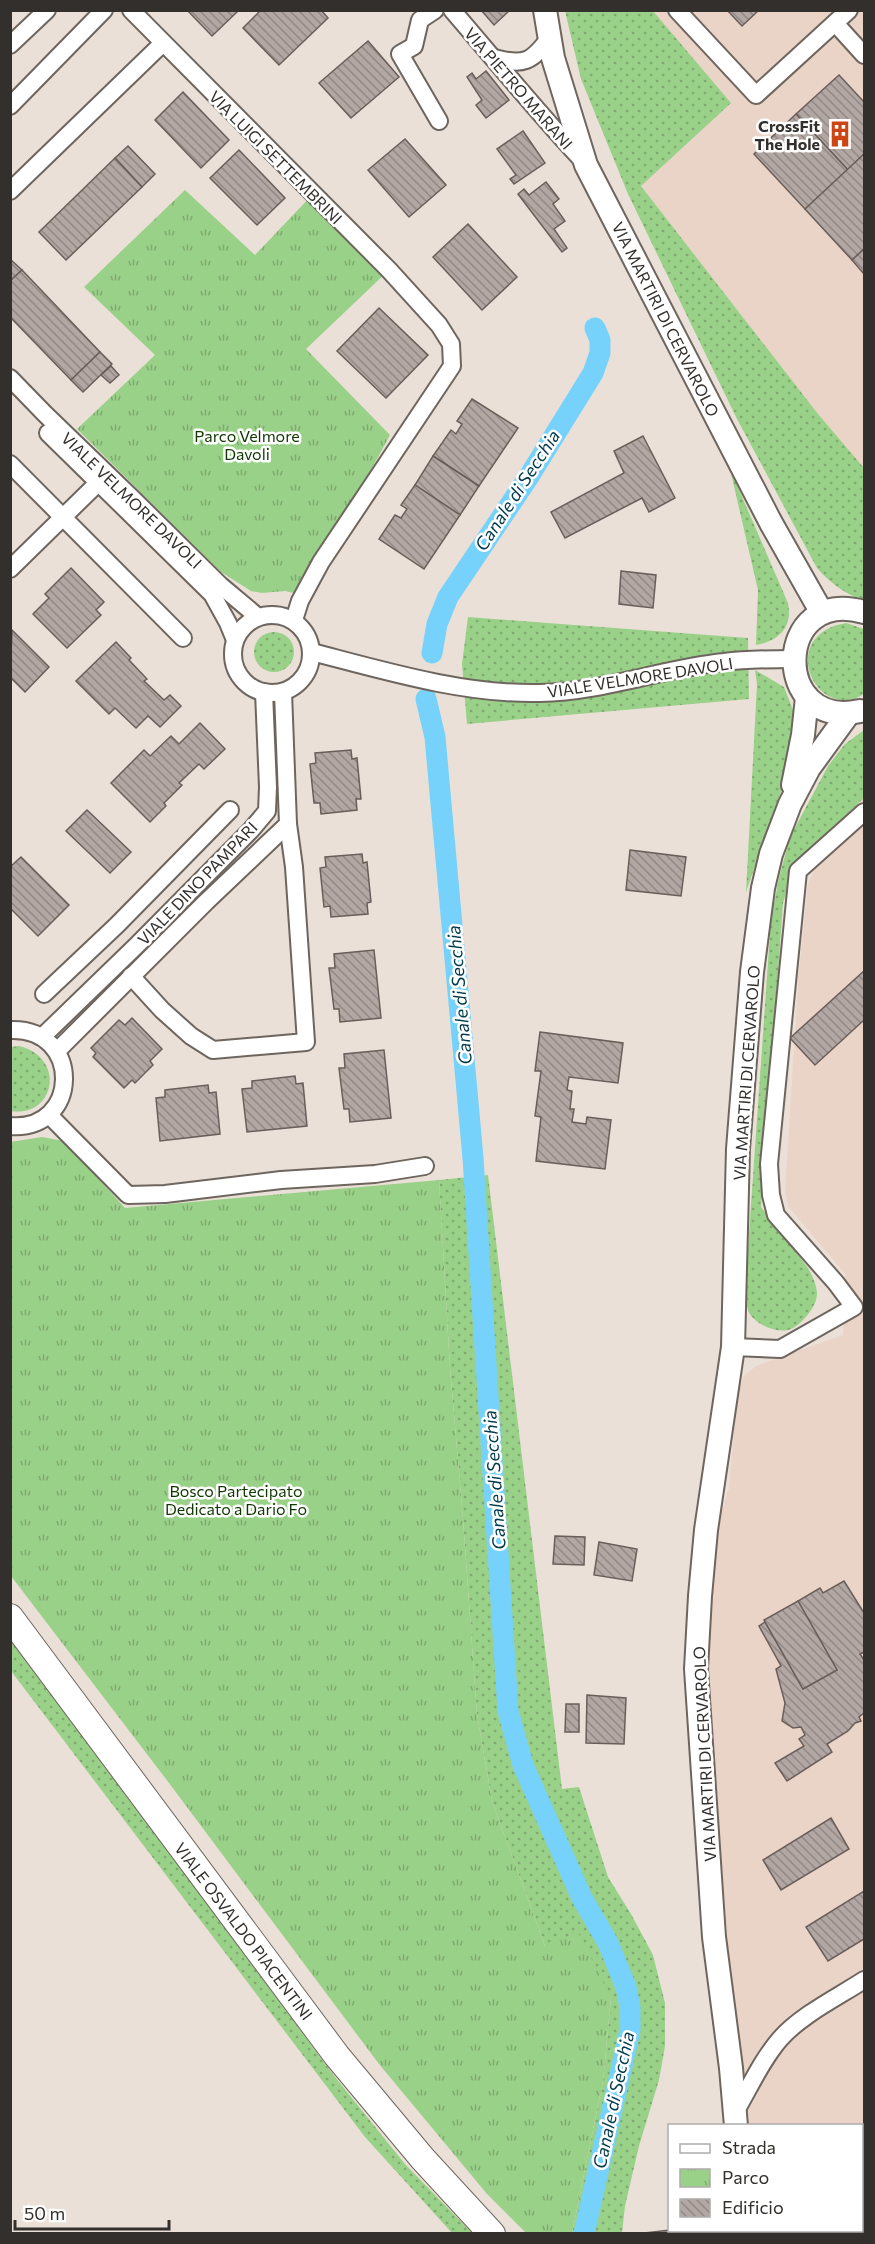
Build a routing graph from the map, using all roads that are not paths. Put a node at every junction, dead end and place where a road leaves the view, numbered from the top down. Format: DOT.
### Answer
graph roads {
  1 [pos="47,10"];
  2 [pos="104,10"];
  3 [pos="131,10"];
  4 [pos="435,10"];
  5 [pos="452,10"];
  6 [pos="545,10"];
  7 [pos="677,10"];
  8 [pos="849,10"];
  9 [pos="835,23"];
  10 [pos="550,37"];
  11 [pos="163,43"];
  12 [pos="10,45"];
  13 [pos="864,55"];
  14 [pos="494,58"];
  15 [pos="10,106"];
  16 [pos="439,121"];
  17 [pos="586,165"];
  18 [pos="10,191"];
  19 [pos="10,378"];
  20 [pos="10,395"];
  21 [pos="10,465"];
  22 [pos="102,479"];
  23 [pos="63,518"];
  24 [pos="10,569"];
  25 [pos="864,612"];
  26 [pos="822,613"];
  27 [pos="258,616"];
  28 [pos="294,620"];
  29 [pos="183,638"];
  30 [pos="235,640"];
  31 [pos="312,652"];
  32 [pos="793,659"];
  33 [pos="264,692"];
  34 [pos="284,692"];
  35 [pos="807,697"];
  36 [pos="857,712"];
  37 [pos="790,804"];
  38 [pos="230,810"];
  39 [pos="864,812"];
  40 [pos="288,824"];
  41 [pos="117,925"];
  42 [pos="136,946"];
  43 [pos="131,976"];
  44 [pos="44,994"];
  45 [pos="10,1030"];
  46 [pos="42,1037"];
  47 [pos="57,1051"];
  48 [pos="49,1115"];
  49 [pos="10,1126"];
  50 [pos="425,1166"];
  51 [pos="859,1311"];
  52 [pos="733,1347"];
  53 [pos="10,1617"];
  54 [pos="864,1980"];
  55 [pos="735,2120"];
  56 [pos="492,2234"];
  1 -- 12 [label="street"];
  2 -- 15 [label="street"];
  3 -- 11 [label="street, VIA LUIGI SETTEMBRINI"];
  4 -- 16 [label="street"];
  5 -- 14 [label="street, VIA PIETRO MARANI"];
  6 -- 10 [label="main road, VIA MARTIRI DI CERVAROLO"];
  7 -- 9 [label="street"];
  8 -- 9 [label="street"];
  9 -- 13 [label="street"];
  10 -- 14 [label="street"];
  10 -- 17 [label="main road, VIA MARTIRI DI CERVAROLO"];
  11 -- 18 [label="street"];
  11 -- 28 [label="street, VIA LUIGI SETTEMBRINI"];
  14 -- 17 [label="street, VIA PIETRO MARANI"];
  17 -- 26 [label="main road, VIA MARTIRI DI CERVAROLO"];
  19 -- 22 [label="street, VIALE VELMORE DAVOLI"];
  20 -- 22 [label="street, VIALE VELMORE DAVOLI"];
  21 -- 23 [label="street"];
  22 -- 23 [label="street"];
  22 -- 27 [label="street, VIALE VELMORE DAVOLI"];
  22 -- 30 [label="street, VIALE VELMORE DAVOLI"];
  23 -- 24 [label="street"];
  23 -- 29 [label="street"];
  25 -- 26 [label="main road"];
  26 -- 32 [label="main road"];
  27 -- 28 [label="street"];
  27 -- 30 [label="street"];
  28 -- 31 [label="street"];
  30 -- 33 [label="street, VIALE VELMORE DAVOLI"];
  31 -- 32 [label="street, VIALE VELMORE DAVOLI"];
  31 -- 34 [label="street"];
  32 -- 35 [label="main road"];
  33 -- 34 [label="street"];
  33 -- 42 [label="street, VIALE DINO PAMPARI"];
  34 -- 40 [label="street"];
  35 -- 36 [label="main road, VIA MARTIRI DI CERVAROLO"];
  35 -- 37 [label="main road, VIA MARTIRI DI CERVAROLO"];
  36 -- 37 [label="main road, VIA MARTIRI DI CERVAROLO"];
  37 -- 52 [label="main road, VIA MARTIRI DI CERVAROLO"];
  38 -- 41 [label="street"];
  39 -- 51 [label="street, VIA MARTIRI DI CERVAROLO"];
  40 -- 43 [label="street, VIALE DINO PAMPARI"];
  40 -- 43 [label="street"];
  41 -- 42 [label="street"];
  41 -- 44 [label="street"];
  42 -- 46 [label="street, VIALE DINO PAMPARI"];
  43 -- 47 [label="street, VIALE DINO PAMPARI"];
  45 -- 46 [label="street"];
  46 -- 47 [label="street"];
  47 -- 48 [label="street"];
  48 -- 49 [label="street"];
  48 -- 50 [label="street"];
  51 -- 52 [label="street, VIA MARTIRI DI CERVAROLO"];
  52 -- 55 [label="main road, VIA MARTIRI DI CERVAROLO"];
  53 -- 56 [label="main road, VIALE OSVALDO PIACENTINI"];
  54 -- 55 [label="street"];
}
